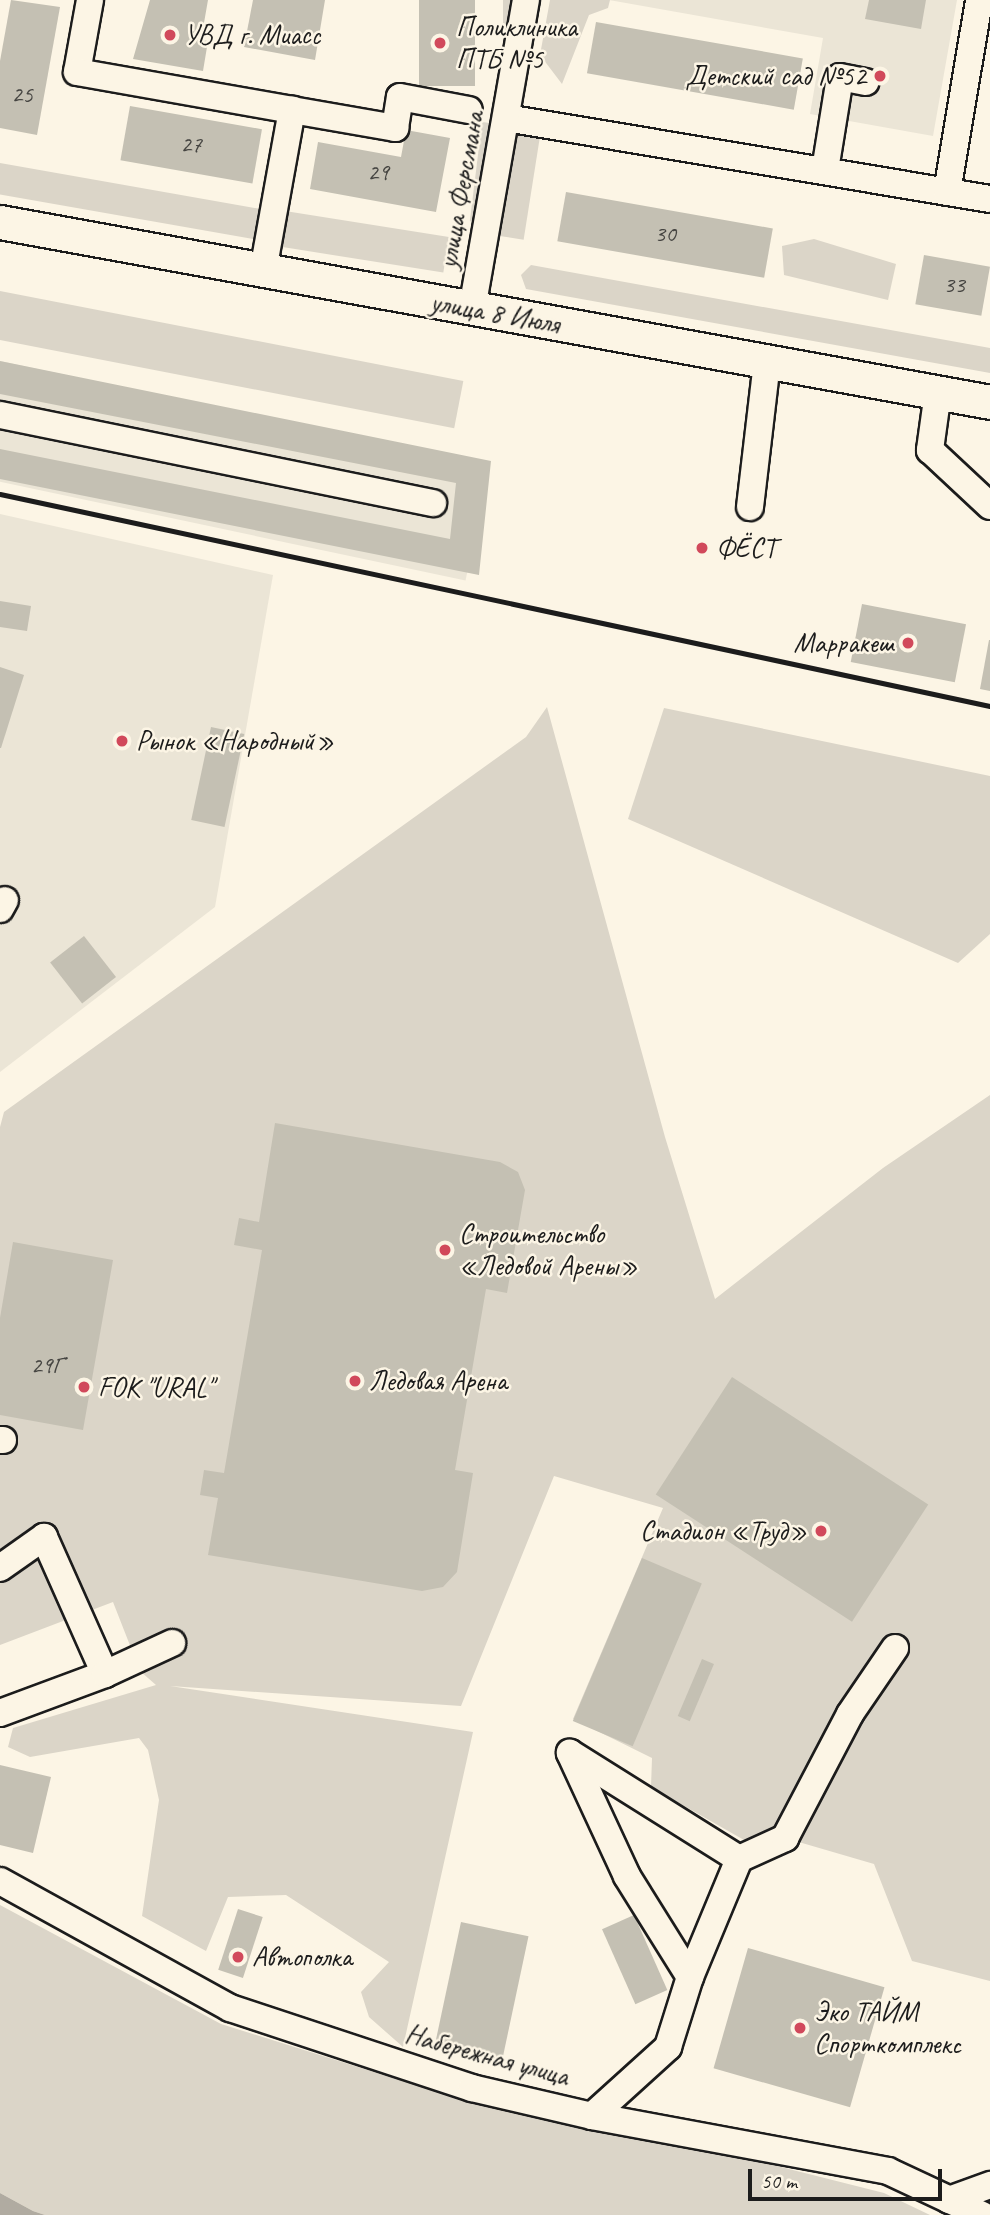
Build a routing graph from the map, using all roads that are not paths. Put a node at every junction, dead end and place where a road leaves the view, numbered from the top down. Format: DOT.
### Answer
graph roads {
  1 [pos="90,0"];
  2 [pos="526,0"];
  3 [pos="979,0"];
  4 [pos="866,82"];
  5 [pos="292,110"];
  6 [pos="469,110"];
  7 [pos="506,118"];
  8 [pos="825,170"];
  9 [pos="947,192"];
  10 [pos="990,199"];
  11 [pos="0,222"];
  12 [pos="263,271"];
  13 [pos="472,309"];
  14 [pos="767,362"];
  15 [pos="937,392"];
  16 [pos="990,402"];
  17 [pos="0,415"];
  18 [pos="433,503"];
  19 [pos="990,506"];
  20 [pos="750,507"];
  21 [pos="0,1568"];
  22 [pos="172,1643"];
  23 [pos="895,1648"];
  24 [pos="105,1674"];
  25 [pos="0,1713"];
  26 [pos="739,1859"];
  27 [pos="0,1881"];
  28 [pos="690,1977"];
  29 [pos="592,2116"];
  30 [pos="990,2185"];
  31 [pos="949,2200"];
  32 [pos="982,2215"];
  1 -- 5 [label="street"];
  2 -- 7 [label="street, улица Ферсмана"];
  3 -- 9 [label="street"];
  4 -- 8 [label="street"];
  5 -- 6 [label="street"];
  5 -- 12 [label="street"];
  7 -- 8 [label="street"];
  7 -- 13 [label="street, улица Ферсмана"];
  8 -- 9 [label="street"];
  9 -- 10 [label="street"];
  11 -- 12 [label="main road, улица 8 Июля"];
  12 -- 13 [label="main road, улица 8 Июля"];
  13 -- 14 [label="main road, улица 8 Июля"];
  14 -- 15 [label="main road, улица 8 Июля"];
  14 -- 20 [label="street"];
  15 -- 16 [label="main road, улица 8 Июля"];
  15 -- 19 [label="street"];
  17 -- 18 [label="street"];
  21 -- 24 [label="street"];
  22 -- 24 [label="street"];
  23 -- 26 [label="street"];
  24 -- 25 [label="street"];
  26 -- 28 [label="street"];
  26 -- 28 [label="street"];
  27 -- 29 [label="street, Набережная улица"];
  28 -- 29 [label="street"];
  29 -- 31 [label="street, Набережная улица"];
  30 -- 31 [label="street"];
  31 -- 32 [label="street, Набережная улица"];
}
